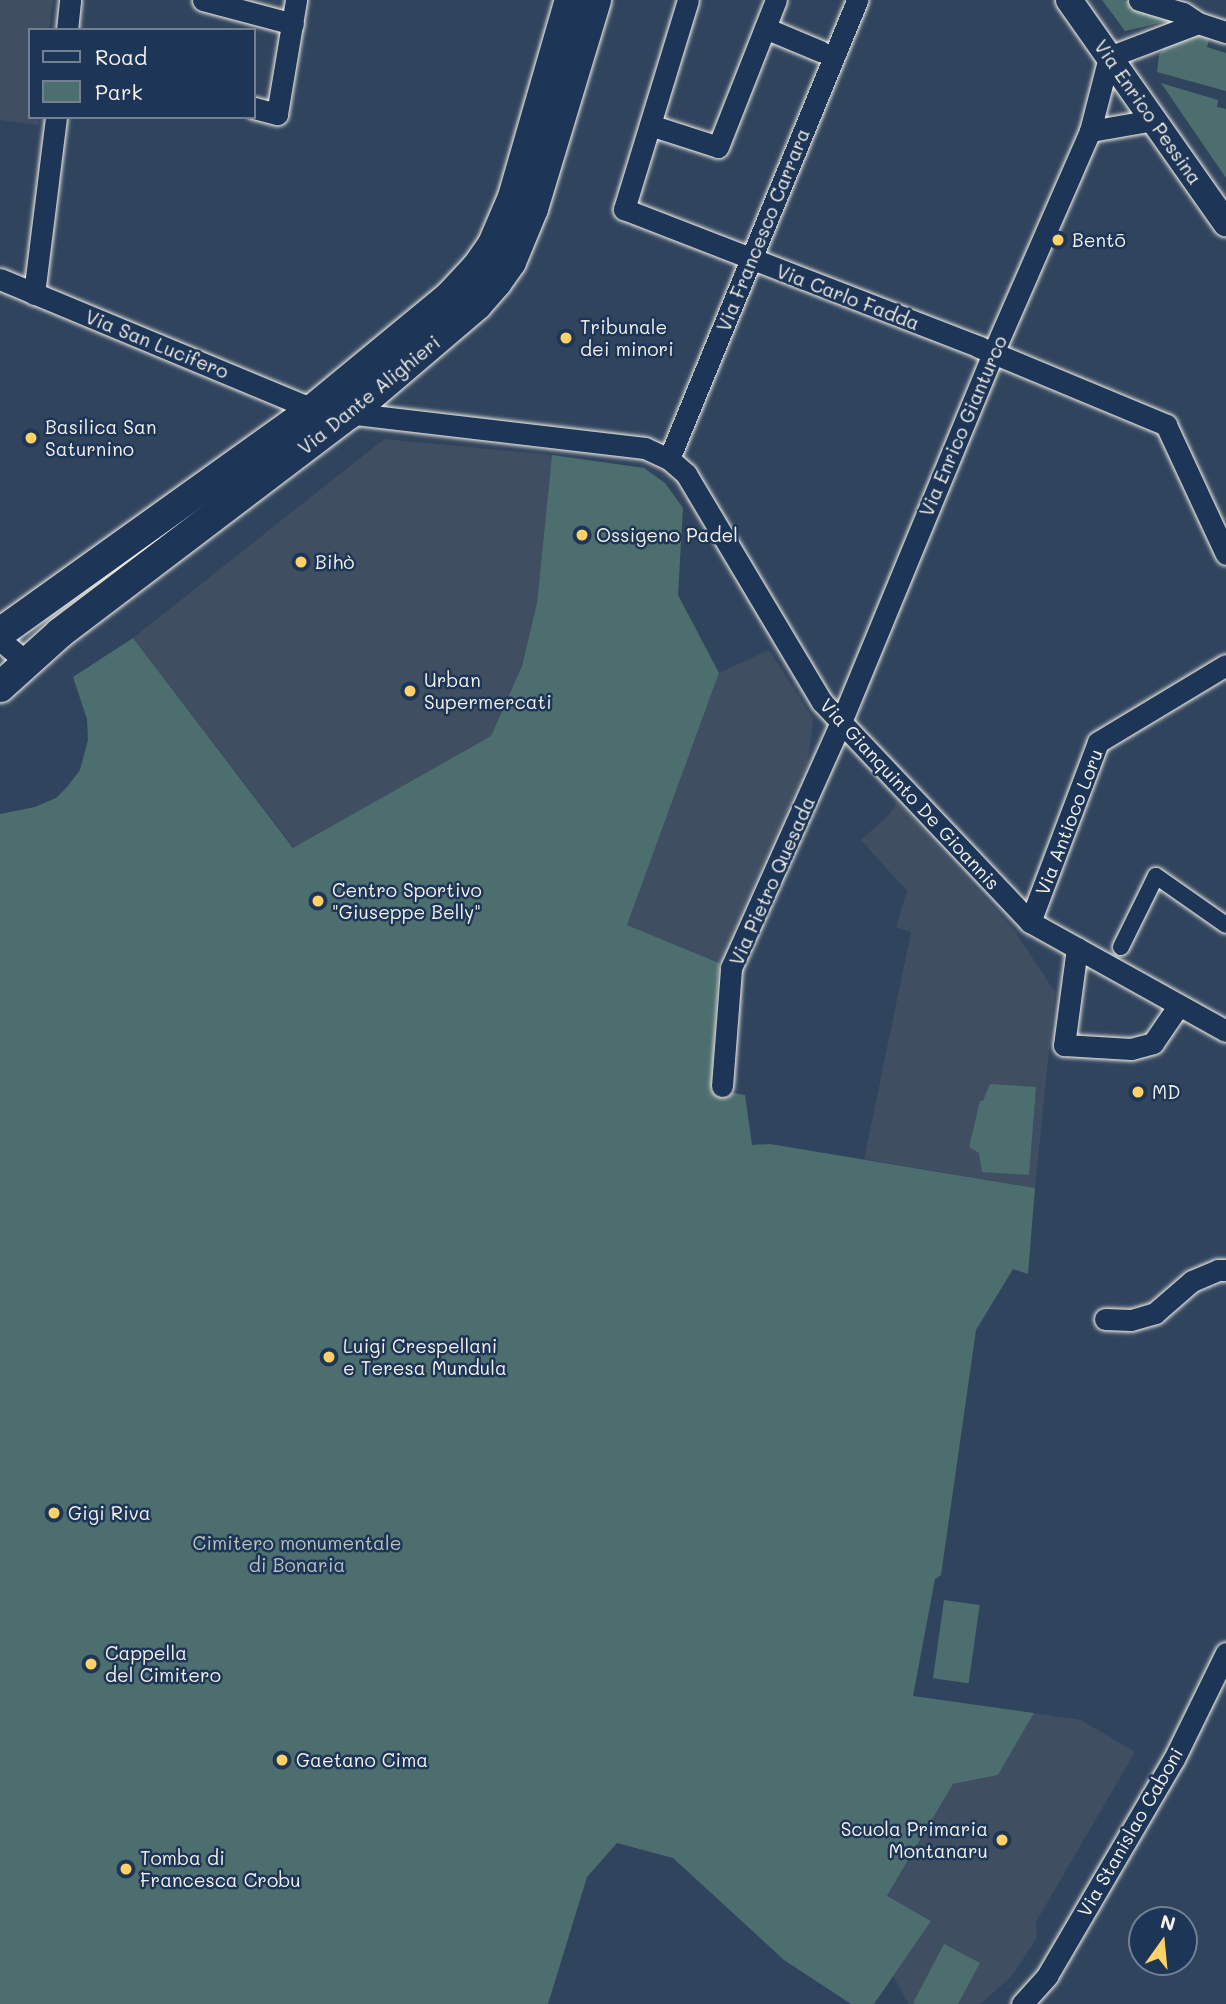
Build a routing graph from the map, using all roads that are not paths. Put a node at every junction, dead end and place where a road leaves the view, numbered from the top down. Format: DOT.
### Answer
graph roads {
  1 [pos="71,0"];
  2 [pos="203,0"];
  3 [pos="296,0"];
  4 [pos="570,0"];
  5 [pos="596,0"];
  6 [pos="688,0"];
  7 [pos="776,0"];
  8 [pos="857,0"];
  9 [pos="1069,0"];
  10 [pos="1139,0"];
  11 [pos="1198,23"];
  12 [pos="293,24"];
  13 [pos="67,28"];
  14 [pos="765,28"];
  15 [pos="1226,32"];
  16 [pos="820,51"];
  17 [pos="1109,57"];
  18 [pos="256,108"];
  19 [pos="56,119"];
  20 [pos="1154,120"];
  21 [pos="650,125"];
  22 [pos="1090,131"];
  23 [pos="1226,223"];
  24 [pos="751,260"];
  25 [pos="0,279"];
  26 [pos="34,294"];
  27 [pos="993,353"];
  28 [pos="313,409"];
  29 [pos="349,414"];
  30 [pos="669,459"];
  31 [pos="1226,554"];
  32 [pos="0,633"];
  33 [pos="0,640"];
  34 [pos="26,662"];
  35 [pos="1226,665"];
  36 [pos="0,687"];
  37 [pos="841,722"];
  38 [pos="1030,922"];
  39 [pos="1226,925"];
  40 [pos="1121,947"];
  41 [pos="1077,948"];
  42 [pos="1179,1005"];
  43 [pos="1226,1031"];
  44 [pos="722,1086"];
  45 [pos="1226,1270"];
  46 [pos="1105,1319"];
  47 [pos="1226,1653"];
  48 [pos="1022,2004"];
  1 -- 13 [label="street"];
  2 -- 12 [label="street"];
  3 -- 12 [label="street"];
  4 -- 28 [label="main road, Via Dante Alighieri"];
  5 -- 29 [label="main road, Via Dante Alighieri"];
  6 -- 21 [label="street"];
  7 -- 14 [label="street"];
  8 -- 24 [label="street, Via Francesco Carrara"];
  9 -- 17 [label="street, Via Enrico Pessina"];
  10 -- 11 [label="street"];
  11 -- 15 [label="street"];
  11 -- 17 [label="street"];
  12 -- 18 [label="street"];
  14 -- 16 [label="street"];
  14 -- 21 [label="street"];
  17 -- 20 [label="street, Via Enrico Pessina"];
  17 -- 22 [label="street, Via Enrico Gianturco"];
  19 -- 26 [label="street"];
  20 -- 22 [label="street"];
  20 -- 23 [label="street, Via Enrico Pessina"];
  21 -- 24 [label="street, Via Carlo Fadda"];
  22 -- 27 [label="street, Via Enrico Gianturco"];
  24 -- 27 [label="street, Via Carlo Fadda"];
  24 -- 30 [label="street, Via Francesco Carrara"];
  25 -- 26 [label="street, Via San Lucifero"];
  26 -- 28 [label="street, Via San Lucifero"];
  27 -- 31 [label="street, Via Carlo Fadda"];
  27 -- 37 [label="street, Via Enrico Gianturco"];
  28 -- 29 [label="street, Via Gianquinto De Gioannis"];
  28 -- 32 [label="main road, Via Dante Alighieri"];
  29 -- 30 [label="street, Via Gianquinto De Gioannis"];
  29 -- 34 [label="main road, Via Dante Alighieri"];
  30 -- 37 [label="street, Via Gianquinto De Gioannis"];
  33 -- 34 [label="street"];
  34 -- 36 [label="main road, Via Dante Alighieri"];
  35 -- 38 [label="street, Via Antioco Loru"];
  37 -- 38 [label="street, Via Gianquinto De Gioannis"];
  37 -- 44 [label="street, Via Pietro Quesada"];
  38 -- 41 [label="street, Via Gianquinto De Gioannis"];
  39 -- 40 [label="street"];
  41 -- 42 [label="street, Via Gianquinto De Gioannis"];
  41 -- 42 [label="street"];
  42 -- 43 [label="street, Via Gianquinto De Gioannis"];
  45 -- 46 [label="street"];
  47 -- 48 [label="street, Via Stanislao Caboni"];
}
